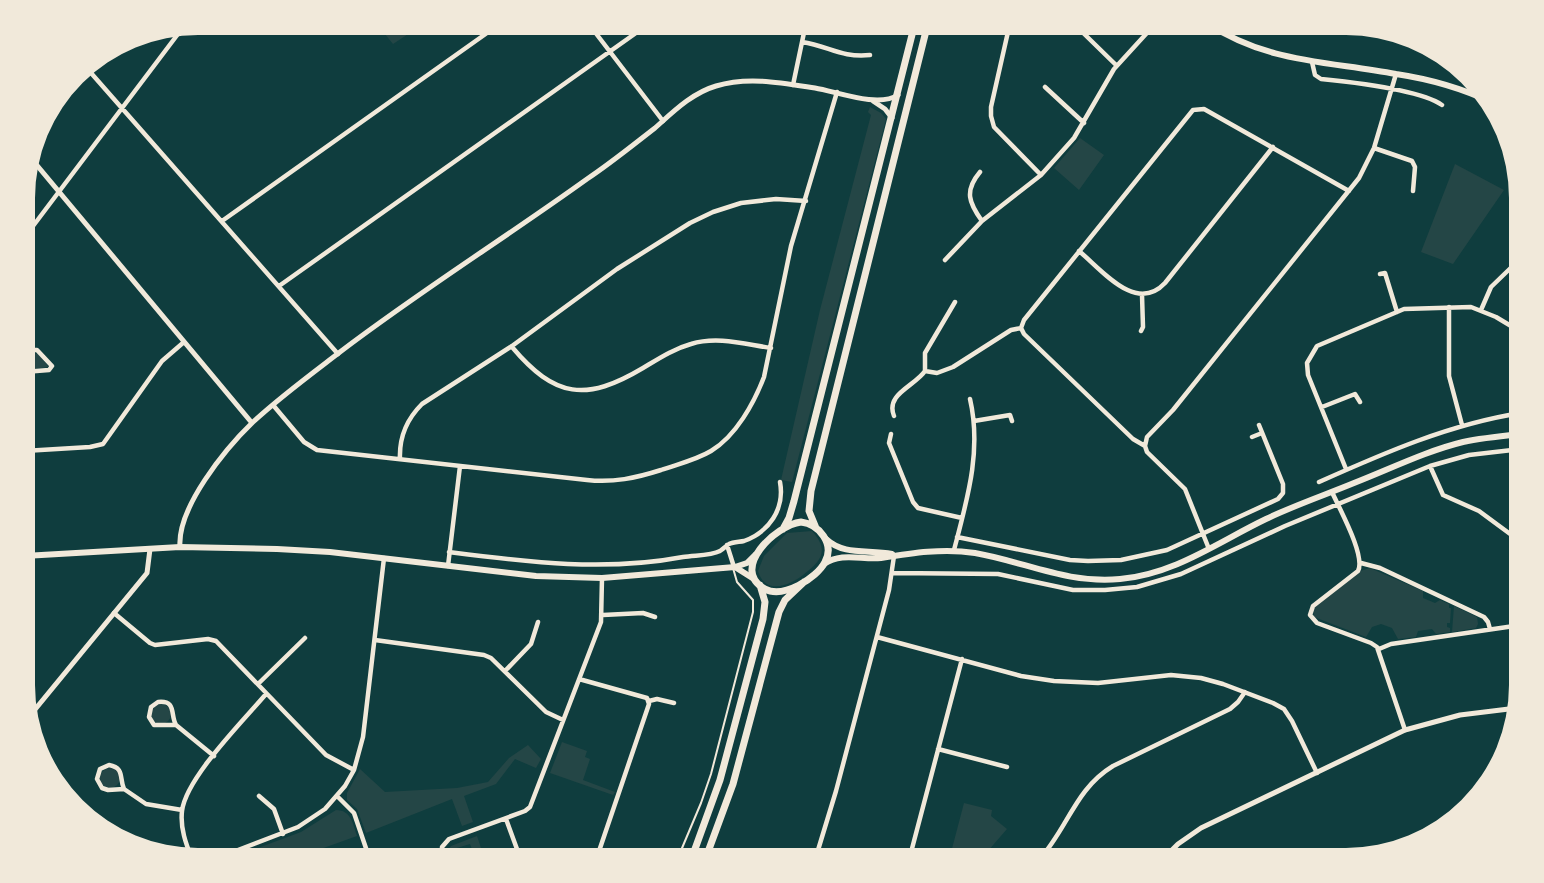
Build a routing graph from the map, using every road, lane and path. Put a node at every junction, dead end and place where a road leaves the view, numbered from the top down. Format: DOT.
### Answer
graph roads {
  1 [pos="484,35"];
  2 [pos="597,35"];
  3 [pos="632,35"];
  4 [pos="803,35"];
  5 [pos="912,35"];
  6 [pos="925,35"];
  7 [pos="1007,35"];
  8 [pos="1085,35"];
  9 [pos="1143,35"];
  10 [pos="1230,35"];
  11 [pos="174,37"];
  12 [pos="802,42"];
  13 [pos="608,51"];
  14 [pos="870,55"];
  15 [pos="1312,62"];
  16 [pos="1116,65"];
  17 [pos="92,74"];
  18 [pos="1396,74"];
  19 [pos="793,85"];
  20 [pos="1045,87"];
  21 [pos="1392,89"];
  22 [pos="837,92"];
  23 [pos="898,95"];
  24 [pos="1472,95"];
  25 [pos="871,100"];
  26 [pos="1442,105"];
  27 [pos="122,108"];
  28 [pos="892,120"];
  29 [pos="663,121"];
  30 [pos="1084,122"];
  31 [pos="1273,147"];
  32 [pos="1374,148"];
  33 [pos="38,167"];
  34 [pos="980,172"];
  35 [pos="1041,175"];
  36 [pos="1349,191"];
  37 [pos="1413,191"];
  38 [pos="59,192"];
  39 [pos="806,201"];
  40 [pos="222,221"];
  41 [pos="982,221"];
  42 [pos="35,224"];
  43 [pos="1079,251"];
  44 [pos="946,260"];
  45 [pos="1509,270"];
  46 [pos="1380,274"];
  47 [pos="279,286"];
  48 [pos="1142,295"];
  49 [pos="955,302"];
  50 [pos="1449,307"];
  51 [pos="1481,310"];
  52 [pos="1397,312"];
  53 [pos="1509,325"];
  54 [pos="1021,328"];
  55 [pos="1140,331"];
  56 [pos="184,342"];
  57 [pos="512,346"];
  58 [pos="771,348"];
  59 [pos="35,350"];
  60 [pos="338,354"];
  61 [pos="35,371"];
  62 [pos="925,371"];
  63 [pos="970,399"];
  64 [pos="1360,402"];
  65 [pos="273,405"];
  66 [pos="1322,407"];
  67 [pos="1509,415"];
  68 [pos="894,416"];
  69 [pos="975,421"];
  70 [pos="1012,421"];
  71 [pos="252,423"];
  72 [pos="1259,425"];
  73 [pos="1462,425"];
  74 [pos="1262,433"];
  75 [pos="891,434"];
  76 [pos="1509,436"];
  77 [pos="1252,437"];
  78 [pos="1145,446"];
  79 [pos="35,450"];
  80 [pos="1509,450"];
  81 [pos="400,459"];
  82 [pos="460,466"];
  83 [pos="1430,466"];
  84 [pos="1346,469"];
  85 [pos="780,482"];
  86 [pos="1319,482"];
  87 [pos="1332,492"];
  88 [pos="1338,505"];
  89 [pos="962,518"];
  90 [pos="816,528"];
  91 [pos="783,529"];
  92 [pos="1203,533"];
  93 [pos="1509,533"];
  94 [pos="824,537"];
  95 [pos="957,537"];
  96 [pos="727,545"];
  97 [pos="180,547"];
  98 [pos="150,549"];
  99 [pos="1209,549"];
  100 [pos="954,550"];
  101 [pos="449,552"];
  102 [pos="756,554"];
  103 [pos="35,555"];
  104 [pos="894,555"];
  105 [pos="384,558"];
  106 [pos="1361,563"];
  107 [pos="824,564"];
  108 [pos="447,567"];
  109 [pos="734,567"];
  110 [pos="893,573"];
  111 [pos="602,578"];
  112 [pos="757,582"];
  113 [pos="803,582"];
  114 [pos="114,613"];
  115 [pos="603,615"];
  116 [pos="655,617"];
  117 [pos="538,622"];
  118 [pos="1509,627"];
  119 [pos="1490,629"];
  120 [pos="877,636"];
  121 [pos="304,638"];
  122 [pos="374,640"];
  123 [pos="1379,649"];
  124 [pos="962,659"];
  125 [pos="505,671"];
  126 [pos="579,679"];
  127 [pos="258,684"];
  128 [pos="1244,692"];
  129 [pos="267,694"];
  130 [pos="649,701"];
  131 [pos="674,703"];
  132 [pos="36,708"];
  133 [pos="1507,709"];
  134 [pos="563,719"];
  135 [pos="176,725"];
  136 [pos="1405,730"];
  137 [pos="938,749"];
  138 [pos="214,756"];
  139 [pos="1007,767"];
  140 [pos="354,770"];
  141 [pos="1317,773"];
  142 [pos="124,789"];
  143 [pos="258,795"];
  144 [pos="337,796"];
  145 [pos="182,810"];
  146 [pos="506,819"];
  147 [pos="283,834"];
  148 [pos="188,848"];
  149 [pos="245,848"];
  150 [pos="366,848"];
  151 [pos="442,848"];
  152 [pos="517,848"];
  153 [pos="600,848"];
  154 [pos="682,848"];
  155 [pos="695,848"];
  156 [pos="709,848"];
  157 [pos="819,848"];
  158 [pos="912,848"];
  159 [pos="1049,848"];
  160 [pos="1174,848"];
  1 -- 40 [label="street"];
  2 -- 13 [label="street"];
  3 -- 13 [label="street"];
  4 -- 12 [label="street"];
  5 -- 23 [label="highway"];
  6 -- 90 [label="highway"];
  7 -- 35 [label="street"];
  8 -- 16 [label="street"];
  9 -- 16 [label="street"];
  10 -- 15 [label="main road"];
  11 -- 27 [label="street"];
  12 -- 14 [label="street"];
  12 -- 19 [label="street"];
  13 -- 29 [label="street"];
  13 -- 47 [label="street"];
  15 -- 18 [label="main road"];
  15 -- 21 [label="street"];
  16 -- 30 [label="street"];
  17 -- 27 [label="street"];
  18 -- 21 [label="street"];
  18 -- 24 [label="main road"];
  19 -- 22 [label="street"];
  19 -- 29 [label="street"];
  20 -- 30 [label="street"];
  21 -- 26 [label="street"];
  21 -- 32 [label="street"];
  22 -- 25 [label="street"];
  22 -- 39 [label="street"];
  23 -- 25 [label="street"];
  23 -- 28 [label="highway"];
  25 -- 28 [label="street"];
  27 -- 38 [label="street"];
  27 -- 40 [label="street"];
  28 -- 91 [label="highway"];
  29 -- 60 [label="street"];
  30 -- 35 [label="street"];
  31 -- 36 [label="street"];
  31 -- 43 [label="street"];
  31 -- 48 [label="street"];
  32 -- 36 [label="street"];
  32 -- 37 [label="street"];
  33 -- 38 [label="street"];
  34 -- 41 [label="street"];
  35 -- 41 [label="street"];
  36 -- 78 [label="street"];
  38 -- 42 [label="street"];
  38 -- 56 [label="street"];
  39 -- 57 [label="street"];
  39 -- 58 [label="street"];
  40 -- 47 [label="street"];
  41 -- 44 [label="street"];
  43 -- 48 [label="street"];
  43 -- 54 [label="street"];
  45 -- 51 [label="street"];
  46 -- 52 [label="street"];
  47 -- 60 [label="street"];
  48 -- 55 [label="street"];
  49 -- 62 [label="street"];
  50 -- 51 [label="street"];
  50 -- 52 [label="street"];
  50 -- 73 [label="street"];
  51 -- 53 [label="street"];
  52 -- 66 [label="street"];
  54 -- 62 [label="street"];
  54 -- 78 [label="street"];
  56 -- 71 [label="street"];
  56 -- 79 [label="street"];
  57 -- 58 [label="street"];
  57 -- 81 [label="street"];
  58 -- 82 [label="street"];
  59 -- 61 [label="street"];
  60 -- 65 [label="street"];
  62 -- 68 [label="street"];
  63 -- 69 [label="street"];
  64 -- 66 [label="street"];
  65 -- 71 [label="street"];
  65 -- 81 [label="street"];
  66 -- 84 [label="street"];
  67 -- 73 [label="street"];
  69 -- 70 [label="street"];
  69 -- 89 [label="street"];
  71 -- 97 [label="street"];
  72 -- 74 [label="street"];
  73 -- 84 [label="street"];
  74 -- 77 [label="street"];
  74 -- 92 [label="street"];
  75 -- 89 [label="street"];
  76 -- 87 [label="main road"];
  78 -- 92 [label="street"];
  80 -- 83 [label="street"];
  81 -- 82 [label="street"];
  82 -- 101 [label="street"];
  83 -- 88 [label="street"];
  83 -- 93 [label="street"];
  84 -- 86 [label="street"];
  85 -- 96 [label="street"];
  87 -- 88 [label="street"];
  87 -- 99 [label="main road"];
  88 -- 106 [label="street"];
  88 -- 110 [label="street"];
  89 -- 95 [label="street"];
  90 -- 91 [label="highway"];
  90 -- 94 [label="highway"];
  91 -- 102 [label="highway"];
  92 -- 95 [label="street"];
  92 -- 99 [label="street"];
  94 -- 104 [label="main road"];
  94 -- 107 [label="highway"];
  95 -- 100 [label="street"];
  96 -- 101 [label="street"];
  96 -- 109 [label="street"];
  97 -- 98 [label="main road"];
  97 -- 105 [label="main road"];
  98 -- 103 [label="main road"];
  98 -- 114 [label="street"];
  99 -- 100 [label="main road"];
  100 -- 104 [label="main road"];
  101 -- 108 [label="street"];
  102 -- 109 [label="main road"];
  102 -- 112 [label="highway"];
  104 -- 107 [label="main road"];
  104 -- 110 [label="street"];
  105 -- 108 [label="main road"];
  105 -- 122 [label="street"];
  106 -- 119 [label="street"];
  106 -- 123 [label="street"];
  107 -- 113 [label="highway"];
  108 -- 111 [label="main road"];
  109 -- 111 [label="main road"];
  109 -- 112 [label="main road"];
  109 -- 154 [label="lane"];
  110 -- 120 [label="street"];
  111 -- 115 [label="street"];
  112 -- 113 [label="highway"];
  112 -- 155 [label="highway"];
  113 -- 156 [label="highway"];
  114 -- 127 [label="street"];
  114 -- 132 [label="street"];
  115 -- 116 [label="street"];
  115 -- 126 [label="street"];
  117 -- 125 [label="street"];
  118 -- 119 [label="street"];
  119 -- 123 [label="street"];
  120 -- 124 [label="street"];
  120 -- 157 [label="street"];
  121 -- 127 [label="street"];
  122 -- 125 [label="street"];
  122 -- 140 [label="street"];
  123 -- 136 [label="street"];
  124 -- 128 [label="street"];
  124 -- 137 [label="street"];
  125 -- 134 [label="street"];
  126 -- 130 [label="street"];
  126 -- 134 [label="street"];
  127 -- 129 [label="street"];
  128 -- 141 [label="street"];
  128 -- 159 [label="street"];
  129 -- 138 [label="street"];
  129 -- 140 [label="street"];
  130 -- 131 [label="street"];
  130 -- 153 [label="street"];
  133 -- 136 [label="street"];
  134 -- 146 [label="street"];
  135 -- 135 [label="street"];
  135 -- 138 [label="street"];
  136 -- 141 [label="street"];
  137 -- 139 [label="street"];
  137 -- 158 [label="street"];
  138 -- 145 [label="street"];
  140 -- 144 [label="street"];
  141 -- 160 [label="street"];
  142 -- 142 [label="street"];
  142 -- 145 [label="street"];
  143 -- 147 [label="street"];
  144 -- 147 [label="street"];
  144 -- 150 [label="street"];
  145 -- 148 [label="street"];
  146 -- 151 [label="street"];
  146 -- 152 [label="street"];
  147 -- 149 [label="street"];
}
